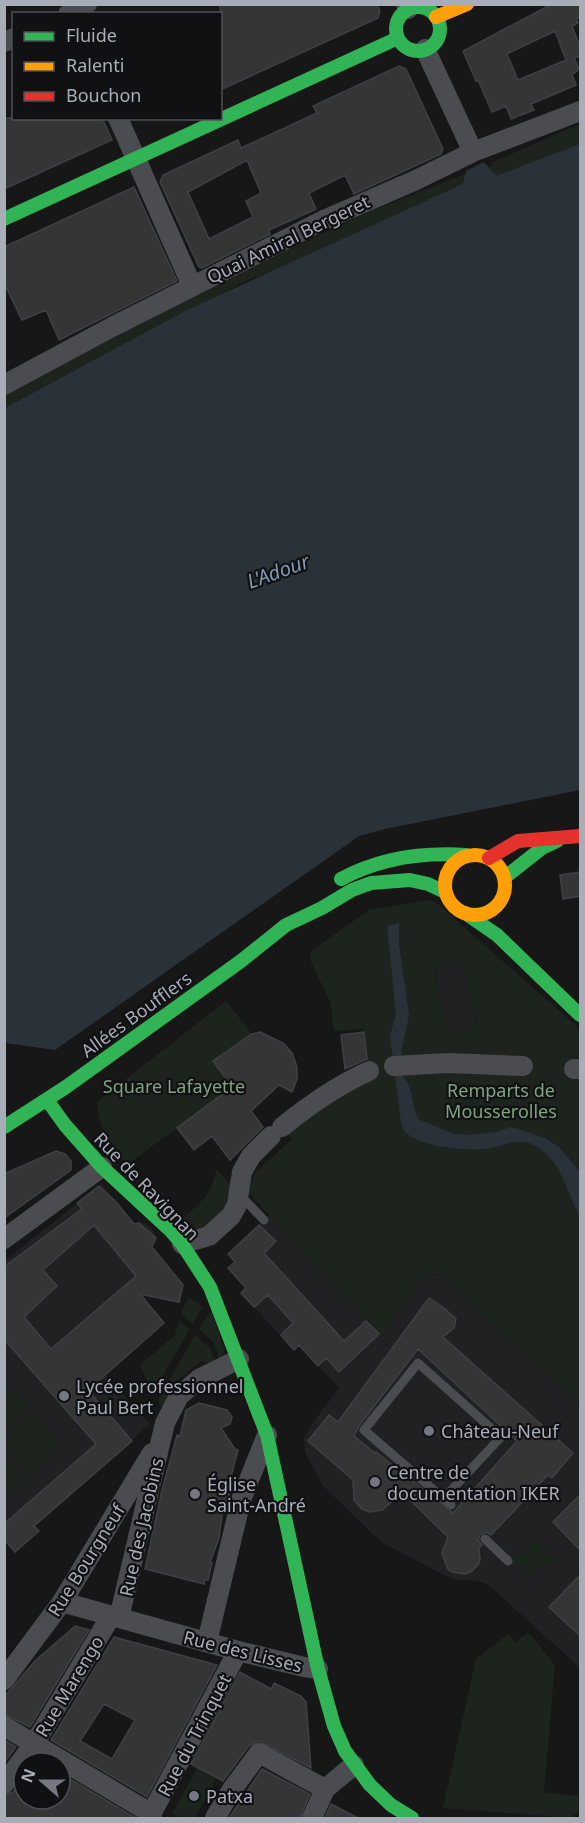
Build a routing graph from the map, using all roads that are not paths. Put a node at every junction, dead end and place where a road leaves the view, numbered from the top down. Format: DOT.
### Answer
graph roads {
  1 [pos="87,4"];
  2 [pos="467,4"];
  3 [pos="407,7"];
  4 [pos="71,12"];
  5 [pos="436,17"];
  6 [pos="398,38"];
  7 [pos="425,49"];
  8 [pos="580,111"];
  9 [pos="222,119"];
  10 [pos="119,120"];
  11 [pos="219,120"];
  12 [pos="473,152"];
  13 [pos="136,158"];
  14 [pos="4,219"];
  15 [pos="192,286"];
  16 [pos="4,385"];
  17 [pos="580,836"];
  18 [pos="560,839"];
  19 [pos="466,855"];
  20 [pos="489,858"];
  21 [pos="504,878"];
  22 [pos="332,884"];
  23 [pos="446,892"];
  24 [pos="317,894"];
  25 [pos="499,903"];
  26 [pos="465,913"];
  27 [pos="286,925"];
  28 [pos="497,935"];
  29 [pos="580,1015"];
  30 [pos="399,1065"];
  31 [pos="523,1066"];
  32 [pos="369,1071"];
  33 [pos="47,1100"];
  34 [pos="4,1127"];
  35 [pos="102,1167"];
  36 [pos="240,1195"];
  37 [pos="264,1220"];
  38 [pos="4,1239"];
  39 [pos="182,1244"];
  40 [pos="239,1359"];
  41 [pos="267,1435"];
  42 [pos="162,1436"];
  43 [pos="448,1502"];
  44 [pos="485,1539"];
  45 [pos="508,1561"];
  46 [pos="62,1602"];
  47 [pos="115,1617"];
  48 [pos="207,1642"];
  49 [pos="238,1651"];
  50 [pos="318,1669"];
  51 [pos="4,1680"];
  52 [pos="4,1726"];
  53 [pos="34,1744"];
  54 [pos="354,1765"];
  55 [pos="4,1784"];
  56 [pos="325,1789"];
  57 [pos="150,1816"];
  58 [pos="215,1818"];
  59 [pos="312,1818"];
  60 [pos="412,1818"];
  1 -- 4 [label="street"];
  2 -- 5 [label="main road"];
  3 -- 5 [label="main road"];
  3 -- 6 [label="main road"];
  5 -- 7 [label="main road"];
  6 -- 7 [label="main road"];
  6 -- 9 [label="main road"];
  7 -- 12 [label="street"];
  8 -- 12 [label="street, Quai Amiral Bergeret"];
  10 -- 13 [label="street"];
  11 -- 13 [label="main road"];
  12 -- 15 [label="street, Quai Amiral Bergeret"];
  13 -- 14 [label="main road"];
  13 -- 15 [label="street"];
  15 -- 16 [label="street, Quai Amiral Bergeret"];
  17 -- 18 [label="main road"];
  18 -- 20 [label="main road"];
  18 -- 21 [label="main road"];
  19 -- 20 [label="main road"];
  19 -- 22 [label="main road"];
  19 -- 23 [label="main road"];
  20 -- 21 [label="main road"];
  21 -- 25 [label="main road"];
  23 -- 26 [label="main road"];
  23 -- 27 [label="main road, Allées Boufflers"];
  24 -- 27 [label="main road, Allées Boufflers"];
  25 -- 26 [label="main road"];
  25 -- 28 [label="main road"];
  26 -- 28 [label="main road"];
  27 -- 33 [label="main road, Allées Boufflers"];
  28 -- 29 [label="main road"];
  30 -- 31 [label="street"];
  32 -- 36 [label="street"];
  33 -- 34 [label="main road, Allées Boufflers"];
  33 -- 35 [label="main road, Rue de Ravignan"];
  35 -- 38 [label="street"];
  35 -- 39 [label="main road, Rue de Ravignan"];
  36 -- 37 [label="lane"];
  36 -- 39 [label="street"];
  39 -- 40 [label="main road, Rue de Ravignan"];
  40 -- 41 [label="main road, Rue de Ravignan"];
  40 -- 42 [label="street"];
  41 -- 48 [label="street"];
  41 -- 50 [label="main road, Rue de Ravignan"];
  42 -- 46 [label="street, Rue Bourgneuf"];
  42 -- 47 [label="street, Rue des Jacobins"];
  43 -- 43 [label="lane"];
  44 -- 45 [label="lane"];
  46 -- 47 [label="street, Rue des Lisses"];
  46 -- 51 [label="street, Rue Bourgneuf"];
  47 -- 48 [label="street, Rue des Lisses"];
  47 -- 53 [label="street, Rue Marengo"];
  48 -- 49 [label="street, Rue des Lisses"];
  49 -- 50 [label="street, Rue des Lisses"];
  49 -- 57 [label="street, Rue du Trinquet"];
  50 -- 54 [label="main road, Rue des Lisses"];
  52 -- 53 [label="street"];
  53 -- 55 [label="street, Rue Marengo"];
  53 -- 57 [label="street"];
  54 -- 56 [label="street"];
  54 -- 60 [label="main road, Rue des Lisses"];
  56 -- 58 [label="street"];
  56 -- 59 [label="street"];
}
